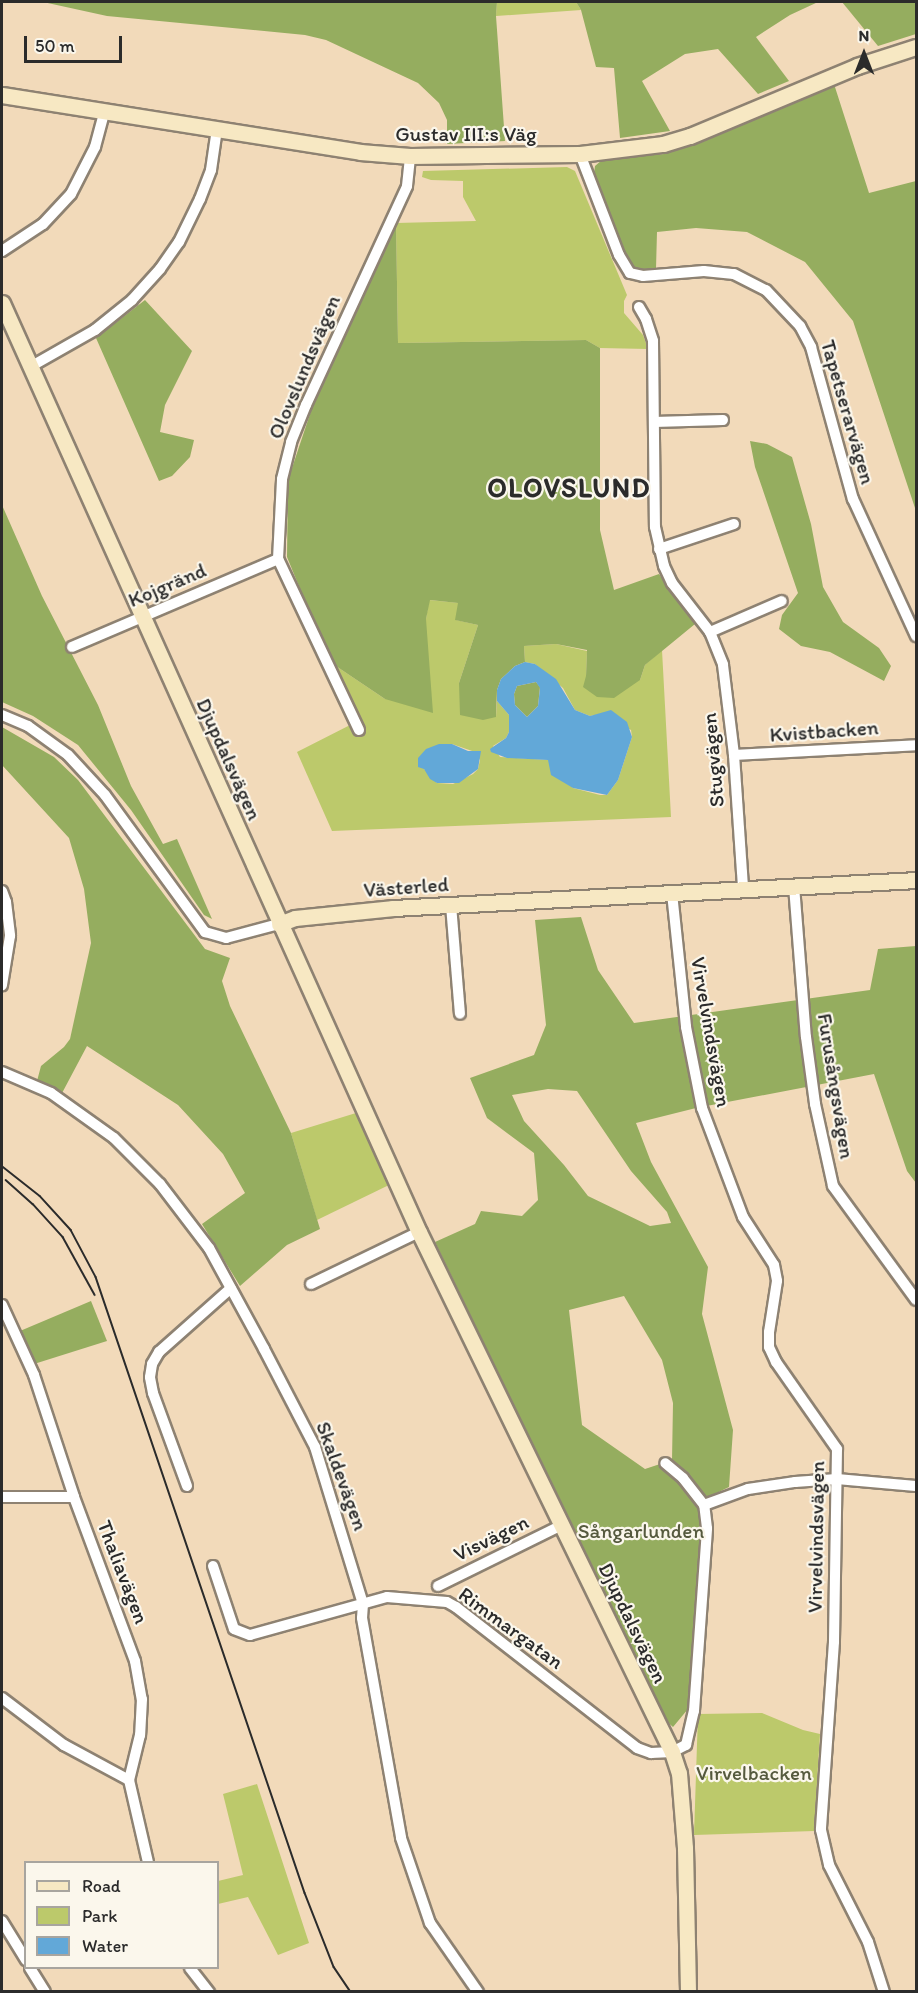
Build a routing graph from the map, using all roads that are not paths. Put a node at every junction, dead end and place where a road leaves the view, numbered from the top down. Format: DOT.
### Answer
graph roads {
  1 [pos="916,47"];
  2 [pos="2,95"];
  3 [pos="105,110"];
  4 [pos="217,129"];
  5 [pos="580,154"];
  6 [pos="410,156"];
  7 [pos="2,251"];
  8 [pos="2,303"];
  9 [pos="639,307"];
  10 [pos="30,367"];
  11 [pos="723,420"];
  12 [pos="654,422"];
  13 [pos="734,524"];
  14 [pos="658,549"];
  15 [pos="278,559"];
  16 [pos="782,602"];
  17 [pos="142,616"];
  18 [pos="710,632"];
  19 [pos="916,636"];
  20 [pos="72,647"];
  21 [pos="2,714"];
  22 [pos="359,730"];
  23 [pos="916,745"];
  24 [pos="734,755"];
  25 [pos="916,880"];
  26 [pos="794,886"];
  27 [pos="743,888"];
  28 [pos="2,891"];
  29 [pos="672,893"];
  30 [pos="451,905"];
  31 [pos="279,924"];
  32 [pos="2,985"];
  33 [pos="460,1014"];
  34 [pos="2,1072"];
  35 [pos="419,1232"];
  36 [pos="312,1284"];
  37 [pos="231,1288"];
  38 [pos="916,1300"];
  39 [pos="2,1305"];
  40 [pos="665,1463"];
  41 [pos="837,1479"];
  42 [pos="187,1486"];
  43 [pos="916,1486"];
  44 [pos="2,1497"];
  45 [pos="74,1497"];
  46 [pos="704,1505"];
  47 [pos="562,1525"];
  48 [pos="213,1566"];
  49 [pos="438,1586"];
  50 [pos="363,1604"];
  51 [pos="2,1698"];
  52 [pos="672,1752"];
  53 [pos="129,1780"];
  54 [pos="148,1861"];
  55 [pos="2,1921"];
  56 [pos="24,1957"];
  57 [pos="31,1969"];
  58 [pos="191,1969"];
  59 [pos="45,1992"];
  60 [pos="209,1992"];
  61 [pos="478,1992"];
  62 [pos="688,1992"];
  63 [pos="884,1992"];
  1 -- 5 [label="street, Gustav III:s Väg"];
  2 -- 3 [label="street, Gustav III:s Väg"];
  3 -- 4 [label="street, Gustav III:s Väg"];
  3 -- 7 [label="street"];
  4 -- 6 [label="street, Gustav III:s Väg"];
  4 -- 10 [label="street"];
  5 -- 6 [label="street, Gustav III:s Väg"];
  5 -- 19 [label="street, Tapetserarvägen"];
  6 -- 15 [label="street, Olovslundsvägen"];
  8 -- 10 [label="street, Djupdalsvägen"];
  9 -- 12 [label="street, Stugvägen"];
  10 -- 17 [label="street, Djupdalsvägen"];
  11 -- 12 [label="street"];
  12 -- 14 [label="street, Stugvägen"];
  13 -- 14 [label="street"];
  14 -- 18 [label="street, Stugvägen"];
  15 -- 17 [label="street, Kojgränd"];
  15 -- 22 [label="street, Olovslundsvägen"];
  16 -- 18 [label="street"];
  17 -- 20 [label="street, Kojgränd"];
  17 -- 31 [label="street, Djupdalsvägen"];
  18 -- 24 [label="street, Stugvägen"];
  21 -- 31 [label="street, Västerled"];
  23 -- 24 [label="street, Kvistbacken"];
  24 -- 27 [label="street, Stugvägen"];
  25 -- 26 [label="street, Västerled"];
  26 -- 27 [label="street, Västerled"];
  26 -- 38 [label="street, Furusångsvägen"];
  27 -- 29 [label="street, Västerled"];
  28 -- 32 [label="street"];
  29 -- 30 [label="street, Västerled"];
  29 -- 41 [label="street, Virvelvindsvägen"];
  30 -- 31 [label="street, Västerled"];
  30 -- 33 [label="street"];
  31 -- 35 [label="street, Djupdalsvägen"];
  34 -- 37 [label="street, Skaldevägen"];
  35 -- 36 [label="street"];
  35 -- 47 [label="street, Djupdalsvägen"];
  37 -- 42 [label="street"];
  37 -- 50 [label="street, Skaldevägen"];
  39 -- 45 [label="street, Thaliavägen"];
  40 -- 46 [label="street"];
  41 -- 43 [label="street"];
  41 -- 46 [label="street"];
  41 -- 63 [label="street, Virvelvindsvägen"];
  44 -- 45 [label="street"];
  45 -- 53 [label="street, Thaliavägen"];
  46 -- 52 [label="street"];
  47 -- 49 [label="street, Visvägen"];
  47 -- 52 [label="street, Djupdalsvägen"];
  48 -- 50 [label="street, Rimmargatan"];
  50 -- 52 [label="street, Rimmargatan"];
  50 -- 61 [label="street, Skaldevägen"];
  51 -- 53 [label="street"];
  52 -- 62 [label="street, Djupdalsvägen"];
  53 -- 54 [label="street, Thaliavägen"];
  55 -- 56 [label="street"];
  57 -- 59 [label="street"];
  58 -- 60 [label="street"];
}
